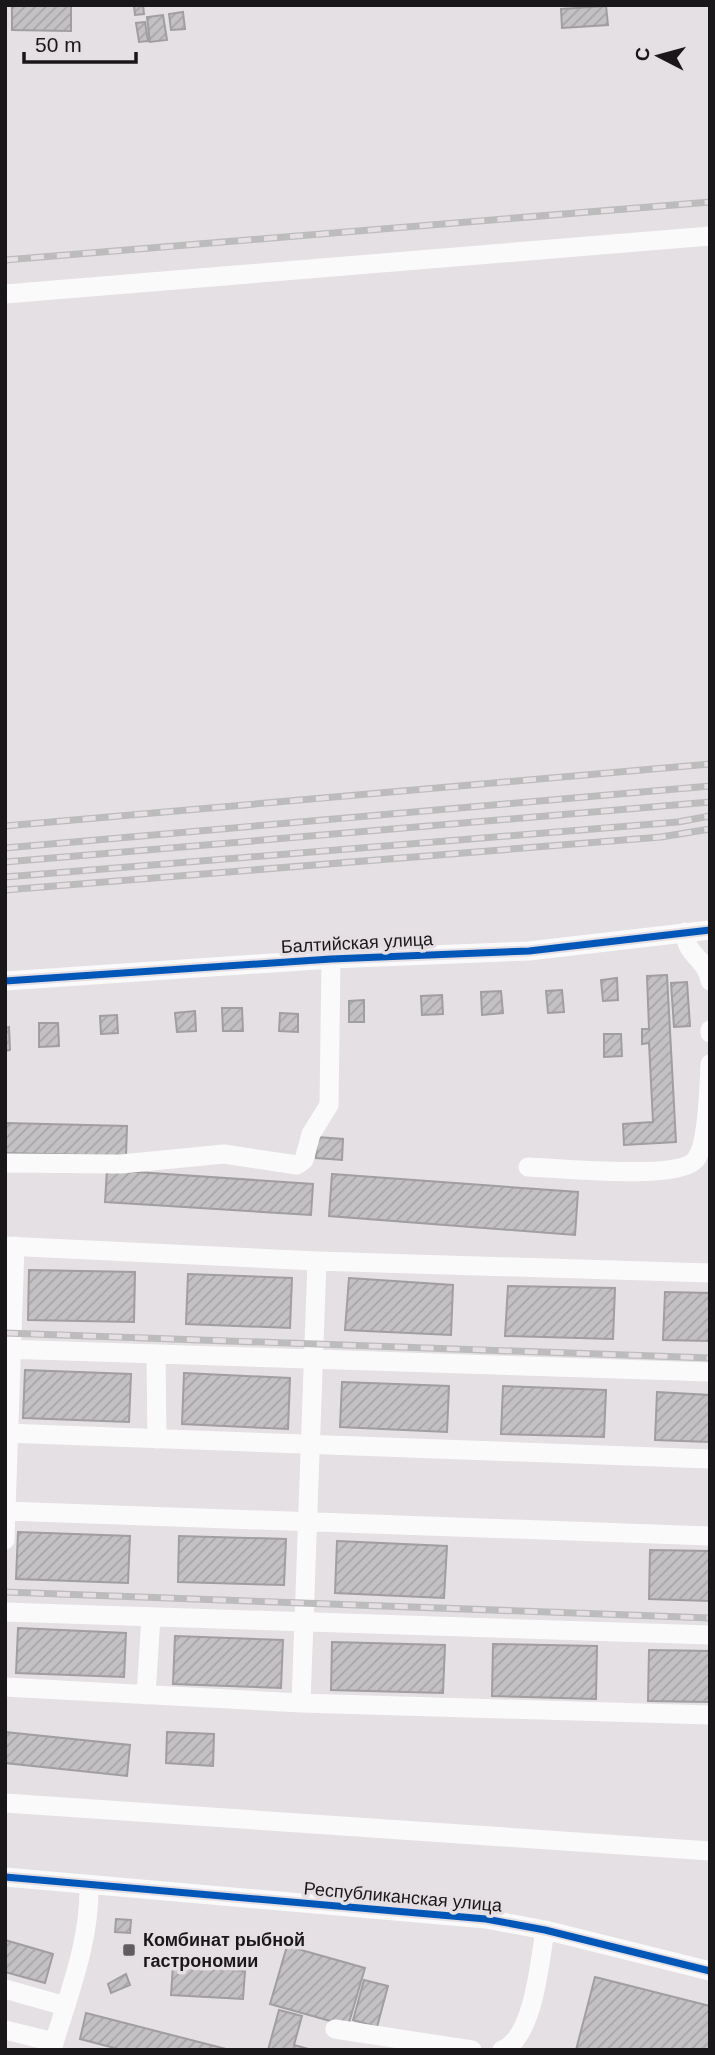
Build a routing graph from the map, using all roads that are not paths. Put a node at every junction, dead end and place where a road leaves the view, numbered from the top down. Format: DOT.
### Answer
graph roads {
  1 [pos="710,236"];
  2 [pos="5,294"];
  3 [pos="710,930"];
  4 [pos="685,932"];
  5 [pos="331,959"];
  6 [pos="5,981"];
  7 [pos="710,981"];
  8 [pos="710,1064"];
  9 [pos="5,1163"];
  10 [pos="528,1167"];
  11 [pos="10,1246"];
  12 [pos="317,1261"];
  13 [pos="710,1273"];
  14 [pos="8,1349"];
  15 [pos="156,1355"];
  16 [pos="314,1361"];
  17 [pos="710,1371"];
  18 [pos="7,1433"];
  19 [pos="157,1439"];
  20 [pos="310,1445"];
  21 [pos="710,1459"];
  22 [pos="6,1511"];
  23 [pos="307,1522"];
  24 [pos="710,1536"];
  25 [pos="5,1539"];
  26 [pos="5,1612"];
  27 [pos="151,1617"];
  28 [pos="303,1622"];
  29 [pos="710,1634"];
  30 [pos="5,1687"];
  31 [pos="146,1695"];
  32 [pos="301,1703"];
  33 [pos="710,1716"];
  34 [pos="5,1803"];
  35 [pos="710,1851"];
  36 [pos="5,1877"];
  37 [pos="89,1885"];
  38 [pos="545,1930"];
  39 [pos="710,1971"];
  40 [pos="5,1989"];
  41 [pos="65,2006"];
  42 [pos="5,2029"];
  43 [pos="335,2029"];
  44 [pos="53,2046"];
  45 [pos="472,2050"];
  46 [pos="502,2050"];
  1 -- 2 [label="street"];
  3 -- 4 [label="street, Балтийская улица"];
  4 -- 5 [label="street, Балтийская улица"];
  4 -- 7 [label="street"];
  5 -- 6 [label="street, Балтийская улица"];
  5 -- 9 [label="street"];
  8 -- 10 [label="street"];
  11 -- 12 [label="street"];
  11 -- 14 [label="street"];
  12 -- 13 [label="street"];
  12 -- 16 [label="street"];
  14 -- 15 [label="street"];
  14 -- 18 [label="street"];
  15 -- 16 [label="street"];
  15 -- 19 [label="street"];
  16 -- 17 [label="street"];
  16 -- 20 [label="street"];
  18 -- 19 [label="street"];
  18 -- 22 [label="street"];
  19 -- 20 [label="street"];
  20 -- 21 [label="street"];
  20 -- 23 [label="street"];
  22 -- 23 [label="street"];
  22 -- 25 [label="street"];
  23 -- 24 [label="street"];
  23 -- 28 [label="street"];
  26 -- 27 [label="street"];
  27 -- 28 [label="street"];
  27 -- 31 [label="street"];
  28 -- 29 [label="street"];
  28 -- 32 [label="street"];
  30 -- 31 [label="street"];
  31 -- 32 [label="street"];
  32 -- 33 [label="street"];
  34 -- 35 [label="street"];
  36 -- 37 [label="street, Республиканская улица"];
  37 -- 38 [label="street, Республиканская улица"];
  37 -- 41 [label="street"];
  38 -- 39 [label="street, Республиканская улица"];
  38 -- 46 [label="street"];
  40 -- 41 [label="street"];
  41 -- 44 [label="street"];
  42 -- 44 [label="street"];
  43 -- 45 [label="street"];
}
